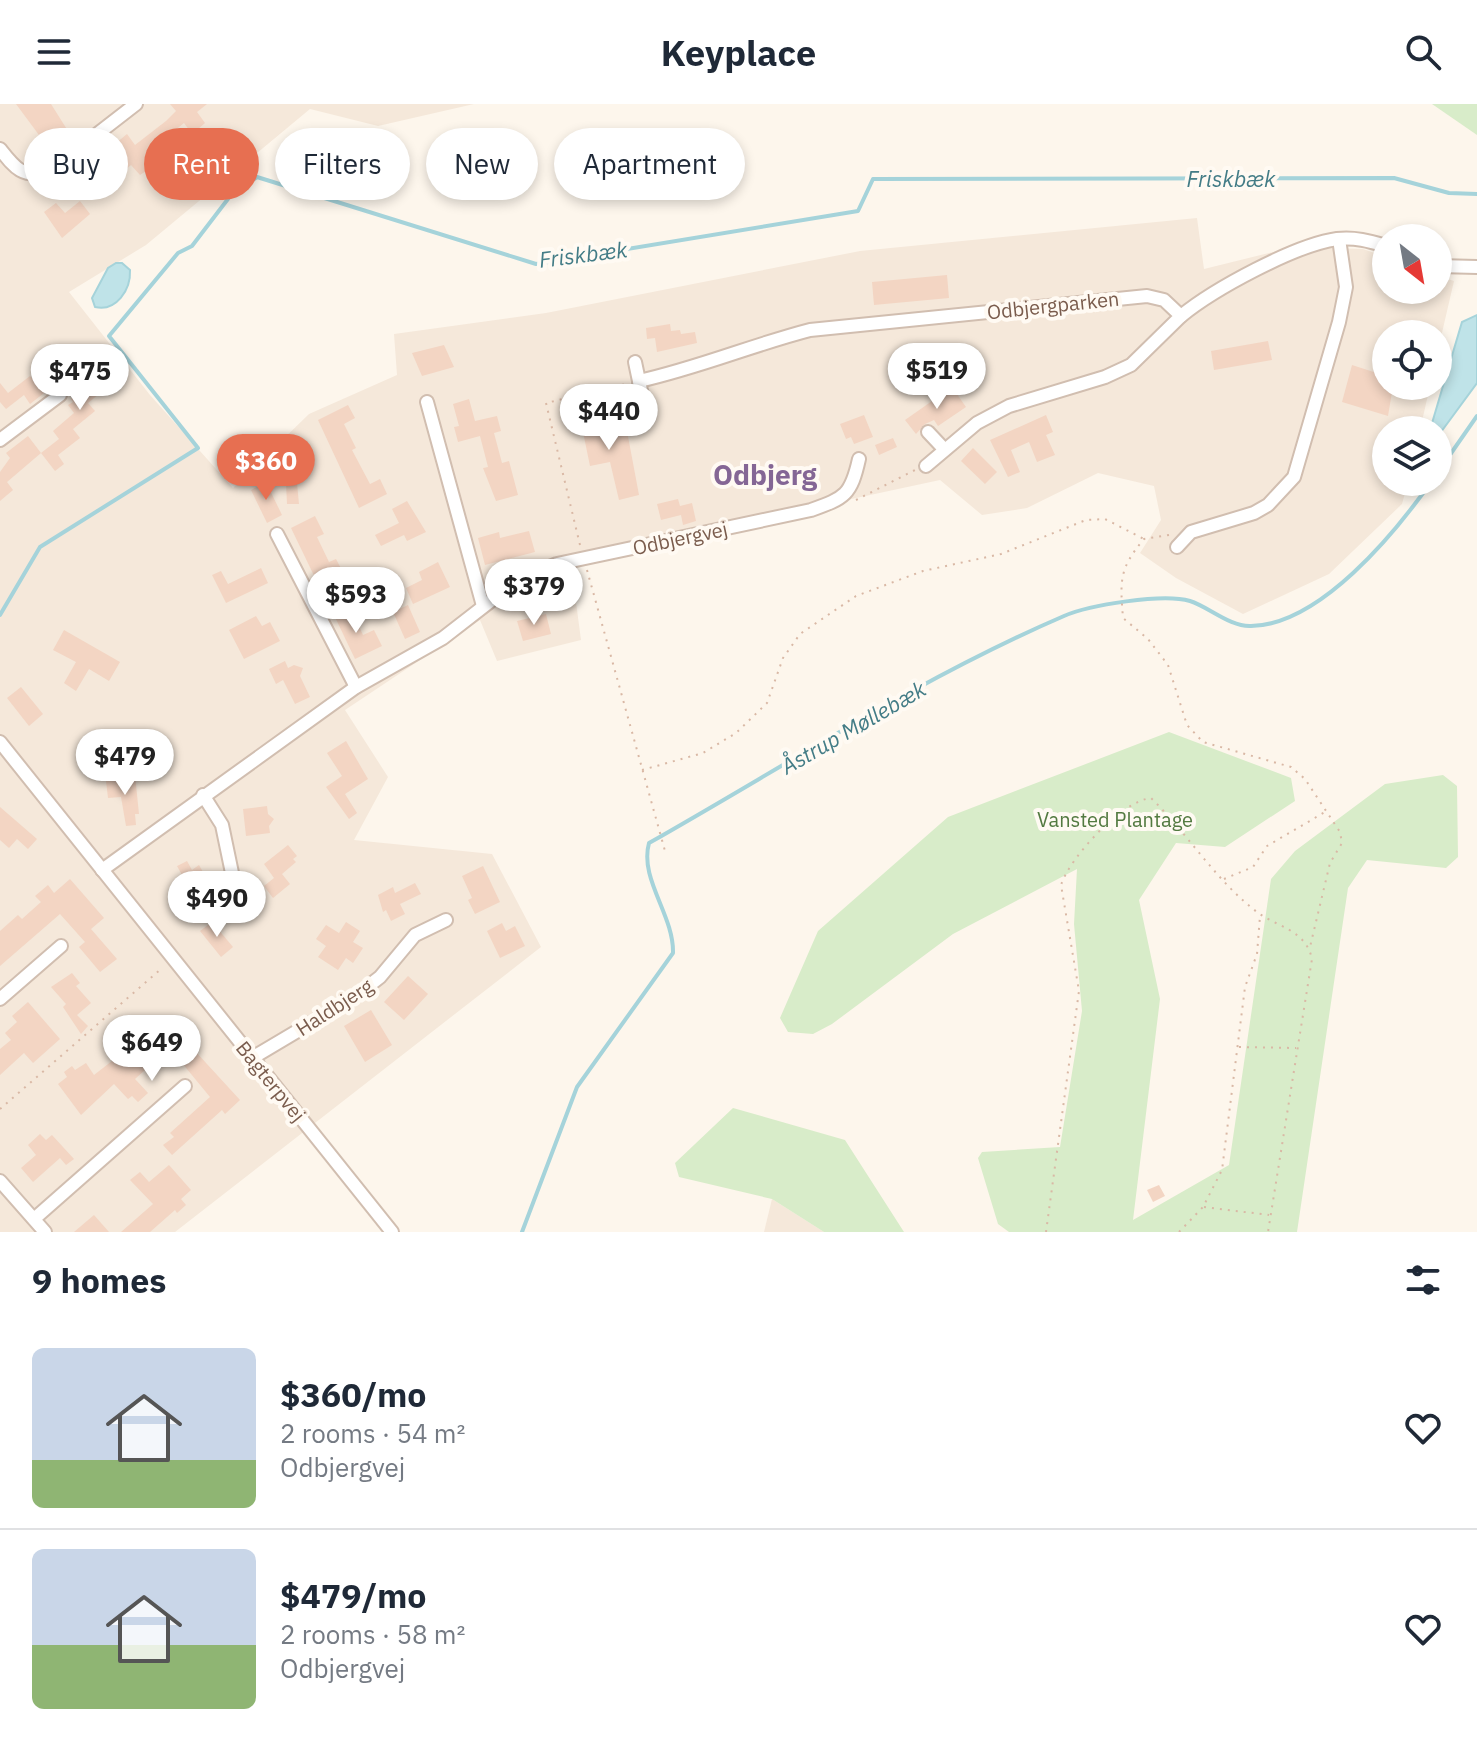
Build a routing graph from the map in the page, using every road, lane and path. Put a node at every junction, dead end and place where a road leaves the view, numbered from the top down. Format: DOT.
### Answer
graph roads {
  1 [pos="136,104"];
  2 [pos="0,149"];
  3 [pos="1339,239"];
  4 [pos="1372,242"];
  5 [pos="1452,266"];
  6 [pos="1477,267"];
  7 [pos="1181,316"];
  8 [pos="635,362"];
  9 [pos="639,381"];
  10 [pos="60,395"];
  11 [pos="643,400"];
  12 [pos="427,402"];
  13 [pos="928,432"];
  14 [pos="0,440"];
  15 [pos="944,449"];
  16 [pos="859,459"];
  17 [pos="926,466"];
  18 [pos="850,504"];
  19 [pos="1191,532"];
  20 [pos="277,534"];
  21 [pos="1144,539"];
  22 [pos="1177,547"];
  23 [pos="584,559"];
  24 [pos="483,606"];
  25 [pos="356,687"];
  26 [pos="0,742"];
  27 [pos="642,770"];
  28 [pos="203,795"];
  29 [pos="1326,811"];
  30 [pos="665,851"];
  31 [pos="102,870"];
  32 [pos="232,873"];
  33 [pos="1224,879"];
  34 [pos="1260,915"];
  35 [pos="446,920"];
  36 [pos="61,946"];
  37 [pos="1310,948"];
  38 [pos="173,959"];
  39 [pos="0,999"];
  40 [pos="1236,1047"];
  41 [pos="1298,1048"];
  42 [pos="252,1058"];
  43 [pos="185,1086"];
  44 [pos="0,1109"];
  45 [pos="0,1181"];
  46 [pos="12,1194"];
  47 [pos="0,1204"];
  48 [pos="1203,1207"];
  49 [pos="1271,1215"];
  50 [pos="34,1219"];
  51 [pos="45,1232"];
  52 [pos="392,1232"];
  53 [pos="1046,1232"];
  54 [pos="1179,1232"];
  55 [pos="1268,1232"];
  1 -- 2 [label="street"];
  3 -- 4 [label="street"];
  3 -- 7 [label="street"];
  3 -- 19 [label="street"];
  5 -- 6 [label="street"];
  7 -- 9 [label="street, Odbjergparken"];
  7 -- 15 [label="street"];
  8 -- 9 [label="street"];
  9 -- 11 [label="street"];
  9 -- 23 [label="path"];
  10 -- 14 [label="street"];
  12 -- 24 [label="street"];
  13 -- 15 [label="street"];
  15 -- 17 [label="street"];
  16 -- 23 [label="street, Odbjergvej"];
  17 -- 18 [label="path"];
  19 -- 21 [label="path"];
  19 -- 22 [label="street"];
  20 -- 25 [label="street"];
  21 -- 27 [label="path"];
  21 -- 29 [label="path"];
  23 -- 24 [label="street, Odbjergvej"];
  23 -- 27 [label="path"];
  24 -- 25 [label="street, Odbjergvej"];
  25 -- 28 [label="street, Odbjergvej"];
  26 -- 31 [label="street, Bagterpvej"];
  27 -- 30 [label="path"];
  28 -- 31 [label="street, Odbjergvej"];
  28 -- 32 [label="street"];
  29 -- 33 [label="path"];
  29 -- 37 [label="path"];
  31 -- 38 [label="street, Bagterpvej"];
  33 -- 34 [label="path"];
  33 -- 53 [label="path"];
  34 -- 37 [label="path"];
  34 -- 40 [label="path"];
  35 -- 42 [label="street, Haldbjerg"];
  36 -- 39 [label="street"];
  37 -- 41 [label="path"];
  38 -- 42 [label="street, Bagterpvej"];
  38 -- 44 [label="path"];
  40 -- 41 [label="path"];
  40 -- 48 [label="path"];
  41 -- 49 [label="path"];
  42 -- 52 [label="street, Bagterpvej"];
  43 -- 50 [label="street"];
  45 -- 46 [label="street"];
  46 -- 47 [label="street"];
  46 -- 50 [label="street"];
  48 -- 49 [label="path"];
  48 -- 54 [label="path"];
  49 -- 55 [label="path"];
  50 -- 51 [label="street"];
}
